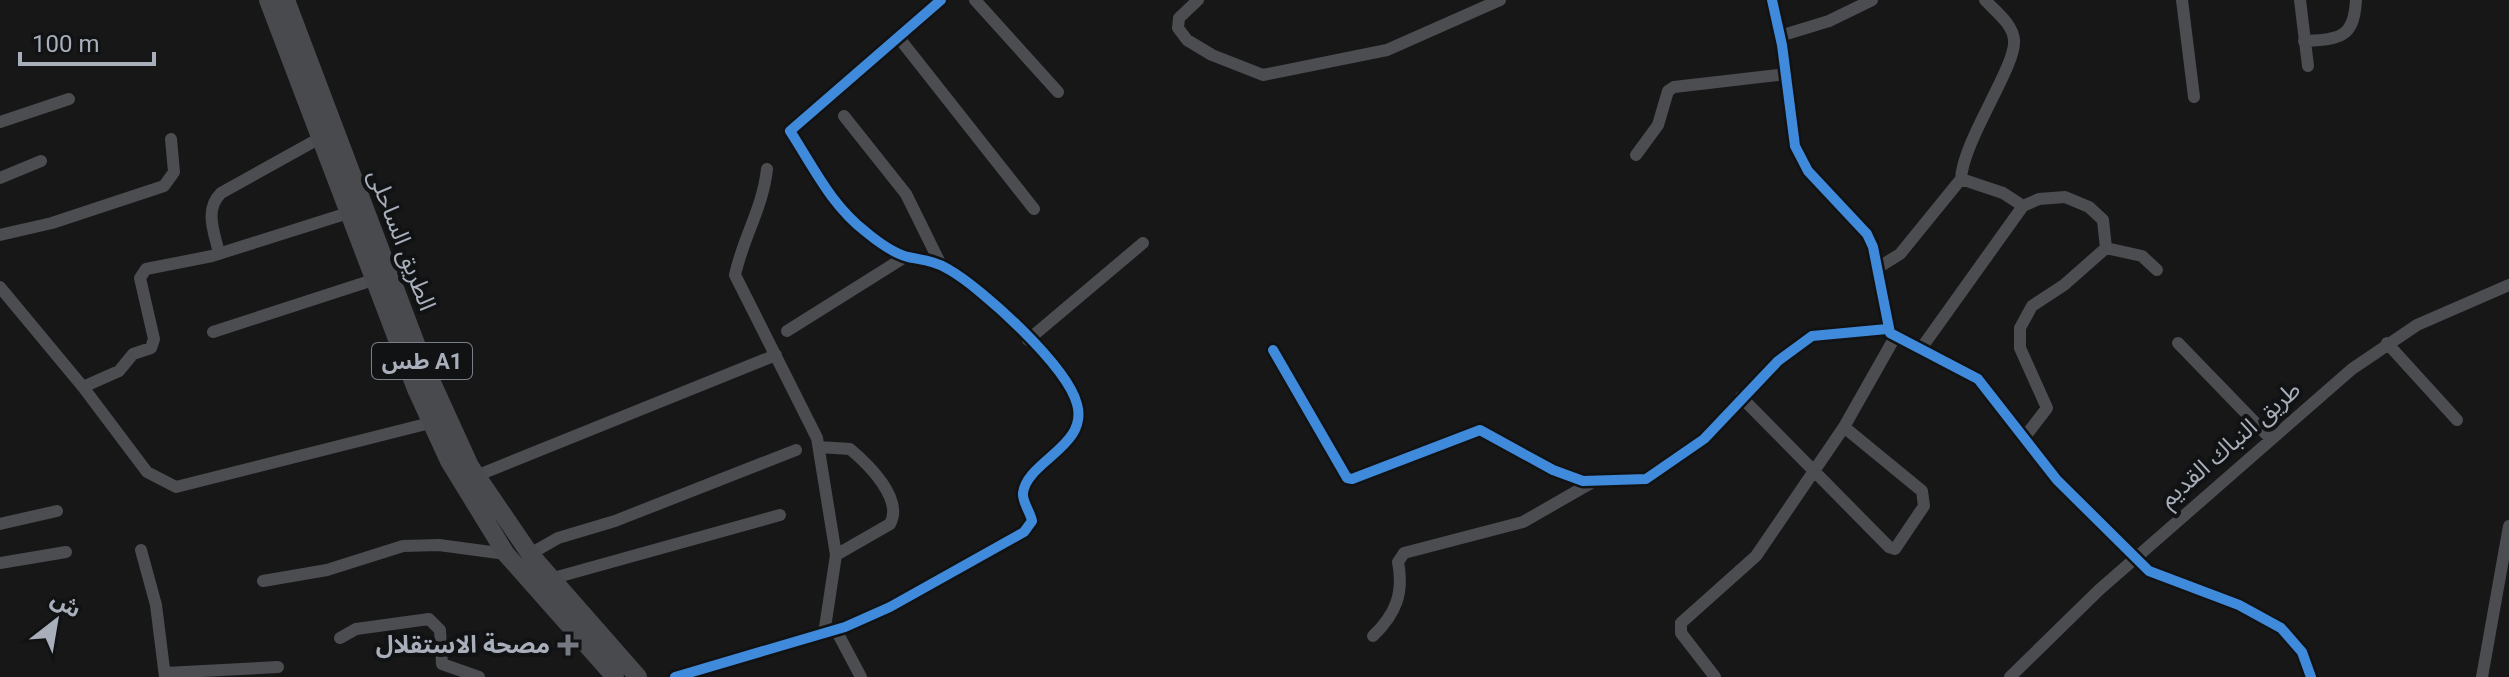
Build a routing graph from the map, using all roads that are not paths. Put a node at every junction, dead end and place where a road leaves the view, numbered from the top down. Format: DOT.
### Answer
graph roads {
  1 [pos="268,0"];
  2 [pos="286,0"];
  3 [pos="921,0"];
  4 [pos="941,0"];
  5 [pos="975,0"];
  6 [pos="1198,0"];
  7 [pos="1500,0"];
  8 [pos="1772,0"];
  9 [pos="1872,0"];
  10 [pos="1985,0"];
  11 [pos="2182,0"];
  12 [pos="2300,0"];
  13 [pos="2356,0"];
  14 [pos="929,12"];
  15 [pos="1780,36"];
  16 [pos="899,38"];
  17 [pos="2304,41"];
  18 [pos="2308,66"];
  19 [pos="1787,74"];
  20 [pos="1058,92"];
  21 [pos="2194,97"];
  22 [pos="69,99"];
  23 [pos="844,116"];
  24 [pos="0,122"];
  25 [pos="320,138"];
  26 [pos="171,139"];
  27 [pos="1636,155"];
  28 [pos="41,161"];
  29 [pos="767,169"];
  30 [pos="0,178"];
  31 [pos="1961,179"];
  32 [pos="2023,206"];
  33 [pos="1034,209"];
  34 [pos="348,213"];
  35 [pos="0,235"];
  36 [pos="1143,243"];
  37 [pos="2106,248"];
  38 [pos="219,253"];
  39 [pos="905,257"];
  40 [pos="941,265"];
  41 [pos="1876,269"];
  42 [pos="2157,270"];
  43 [pos="373,280"];
  44 [pos="2509,285"];
  45 [pos="0,287"];
  46 [pos="787,331"];
  47 [pos="213,332"];
  48 [pos="1891,333"];
  49 [pos="1028,340"];
  50 [pos="2178,343"];
  51 [pos="2387,343"];
  52 [pos="1273,350"];
  53 [pos="1920,350"];
  54 [pos="776,355"];
  55 [pos="83,387"];
  56 [pos="1741,397"];
  57 [pos="2457,420"];
  58 [pos="430,423"];
  59 [pos="1844,427"];
  60 [pos="2024,438"];
  61 [pos="2270,438"];
  62 [pos="819,447"];
  63 [pos="796,450"];
  64 [pos="1811,470"];
  65 [pos="476,476"];
  66 [pos="1591,483"];
  67 [pos="57,511"];
  68 [pos="780,515"];
  69 [pos="0,524"];
  70 [pos="2509,526"];
  71 [pos="141,550"];
  72 [pos="66,552"];
  73 [pos="506,554"];
  74 [pos="530,554"];
  75 [pos="836,555"];
  76 [pos="2135,558"];
  77 [pos="0,563"];
  78 [pos="550,579"];
  79 [pos="263,581"];
  80 [pos="830,632"];
  81 [pos="1373,636"];
  82 [pos="340,638"];
  83 [pos="278,667"];
  84 [pos="2309,671"];
  85 [pos="165,675"];
  86 [pos="479,677"];
  87 [pos="615,677"];
  88 [pos="638,677"];
  89 [pos="675,677"];
  90 [pos="861,677"];
  91 [pos="1715,677"];
  92 [pos="2010,677"];
  93 [pos="2296,677"];
  94 [pos="2482,677"];
  1 -- 25 [label="highway, الطريق الساحلى / طس A1"];
  2 -- 65 [label="highway, الطريق الساحلى / طس A1"];
  3 -- 14 [label="street"];
  4 -- 14 [label="street"];
  5 -- 20 [label="street"];
  6 -- 7 [label="street"];
  8 -- 15 [label="street"];
  9 -- 15 [label="street"];
  10 -- 31 [label="street"];
  11 -- 21 [label="street"];
  12 -- 17 [label="street"];
  13 -- 17 [label="street"];
  14 -- 16 [label="street"];
  15 -- 19 [label="street"];
  16 -- 33 [label="street"];
  16 -- 39 [label="street"];
  17 -- 18 [label="street"];
  19 -- 27 [label="street"];
  19 -- 41 [label="street"];
  22 -- 24 [label="street"];
  23 -- 40 [label="street"];
  25 -- 34 [label="highway, الطريق الساحلى / طس A1"];
  25 -- 38 [label="street"];
  26 -- 35 [label="street"];
  28 -- 30 [label="street"];
  29 -- 54 [label="street"];
  31 -- 32 [label="street"];
  31 -- 41 [label="street"];
  32 -- 37 [label="street"];
  32 -- 53 [label="street"];
  34 -- 38 [label="street"];
  34 -- 43 [label="highway, الطريق الساحلى / طس A1"];
  36 -- 49 [label="street"];
  37 -- 42 [label="street"];
  37 -- 60 [label="street"];
  38 -- 55 [label="street"];
  39 -- 40 [label="street"];
  39 -- 46 [label="street"];
  40 -- 49 [label="street"];
  41 -- 48 [label="street"];
  43 -- 47 [label="street"];
  43 -- 58 [label="highway, الطريق الساحلى / طس A1"];
  44 -- 51 [label="street, طريق النباك القديم"];
  45 -- 55 [label="street"];
  48 -- 53 [label="street"];
  48 -- 56 [label="street"];
  48 -- 59 [label="street"];
  49 -- 80 [label="street"];
  50 -- 61 [label="street"];
  51 -- 57 [label="street"];
  51 -- 61 [label="street, طريق النباك القديم"];
  52 -- 66 [label="street"];
  53 -- 60 [label="street"];
  54 -- 62 [label="street"];
  54 -- 65 [label="street"];
  55 -- 58 [label="street"];
  56 -- 64 [label="street"];
  56 -- 66 [label="street"];
  58 -- 73 [label="highway, الطريق الساحلى / طس A1"];
  59 -- 64 [label="street"];
  59 -- 64 [label="street"];
  60 -- 76 [label="street"];
  61 -- 76 [label="street, طريق النباك القديم"];
  62 -- 75 [label="street"];
  62 -- 75 [label="street"];
  63 -- 74 [label="street"];
  64 -- 91 [label="street"];
  65 -- 74 [label="highway, الطريق الساحلى / طس A1"];
  66 -- 81 [label="street"];
  67 -- 69 [label="street"];
  68 -- 78 [label="street"];
  70 -- 94 [label="street"];
  71 -- 85 [label="street"];
  72 -- 77 [label="street"];
  73 -- 79 [label="street"];
  73 -- 87 [label="highway, الطريق الساحلى / طس A1"];
  74 -- 78 [label="highway, الطريق الساحلى / طس A1"];
  75 -- 80 [label="street"];
  76 -- 84 [label="street"];
  76 -- 92 [label="street, طريق النباك القديم"];
  78 -- 88 [label="highway, الطريق الساحلى / طس A1"];
  80 -- 89 [label="street"];
  80 -- 90 [label="street"];
  82 -- 86 [label="street"];
  83 -- 85 [label="street"];
  84 -- 93 [label="street"];
}
